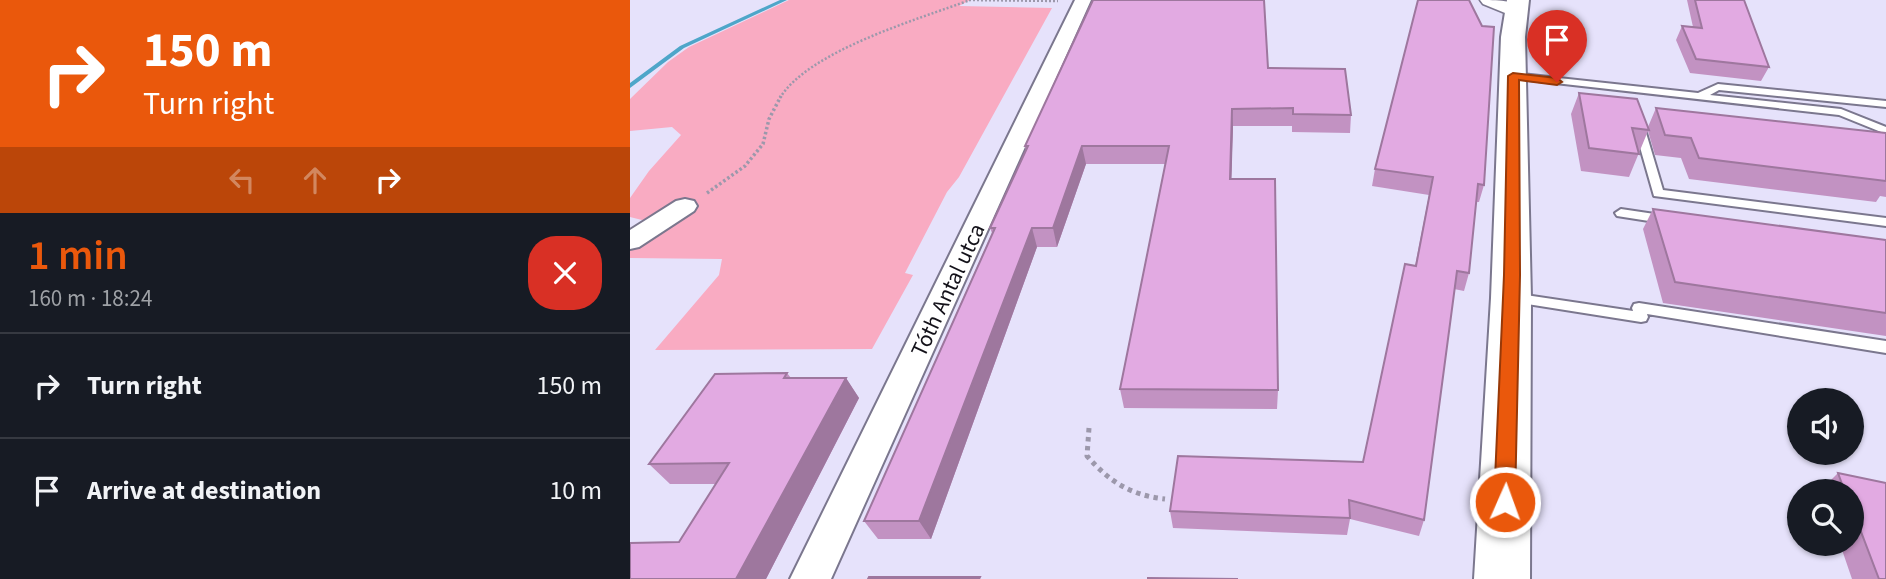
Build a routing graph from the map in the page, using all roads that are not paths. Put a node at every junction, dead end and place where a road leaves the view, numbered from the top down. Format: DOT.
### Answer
graph roads {
  1 [pos="1083,0"];
  2 [pos="1508,4"];
  3 [pos="1513,76"];
  4 [pos="1629,91"];
  5 [pos="1699,97"];
  6 [pos="1632,103"];
  7 [pos="1886,104"];
  8 [pos="1636,116"];
  9 [pos="1886,131"];
  10 [pos="685,206"];
  11 [pos="1621,213"];
  12 [pos="1886,222"];
  13 [pos="1687,223"];
  14 [pos="630,241"];
  15 [pos="1511,298"];
  16 [pos="1886,347"];
  17 [pos="810,579"];
  18 [pos="1502,579"];
  1 -- 17 [label="street, Tóth Antal utca"];
  2 -- 3 [label="main road"];
  3 -- 4 [label="lane"];
  3 -- 15 [label="main road"];
  4 -- 5 [label="lane"];
  4 -- 6 [label="lane"];
  5 -- 7 [label="lane"];
  5 -- 9 [label="lane"];
  8 -- 12 [label="lane"];
  10 -- 14 [label="street"];
  11 -- 13 [label="lane"];
  15 -- 16 [label="lane"];
  15 -- 18 [label="main road"];
}
